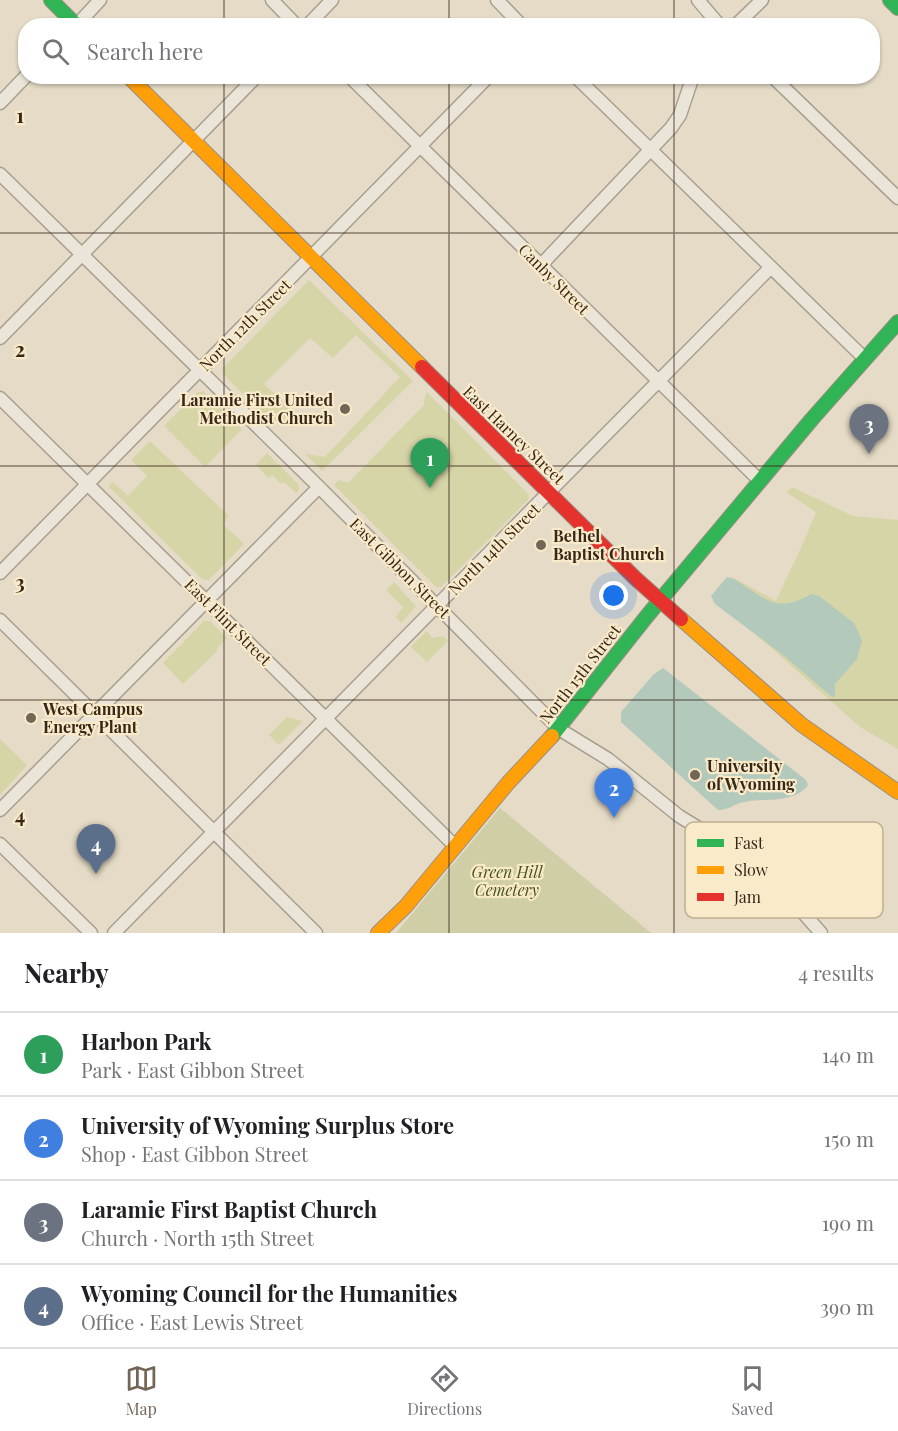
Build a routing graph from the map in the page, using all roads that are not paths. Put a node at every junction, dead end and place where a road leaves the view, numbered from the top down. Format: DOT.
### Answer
graph roads {
  1 [pos="51,0"];
  2 [pos="100,0"];
  3 [pos="272,0"];
  4 [pos="332,0"];
  5 [pos="496,0"];
  6 [pos="698,0"];
  7 [pos="762,0"];
  8 [pos="890,0"];
  9 [pos="898,8"];
  10 [pos="69,18"];
  11 [pos="83,18"];
  12 [pos="289,18"];
  13 [pos="315,18"];
  14 [pos="514,18"];
  15 [pos="713,18"];
  16 [pos="743,18"];
  17 [pos="18,84"];
  18 [pos="136,84"];
  19 [pos="249,84"];
  20 [pos="357,84"];
  21 [pos="481,84"];
  22 [pos="583,84"];
  23 [pos="690,84"];
  24 [pos="780,84"];
  25 [pos="0,103"];
  26 [pos="194,141"];
  27 [pos="420,147"];
  28 [pos="652,150"];
  29 [pos="0,174"];
  30 [pos="898,198"];
  31 [pos="82,254"];
  32 [pos="311,257"];
  33 [pos="541,266"];
  34 [pos="771,267"];
  35 [pos="898,322"];
  36 [pos="0,338"];
  37 [pos="864,358"];
  38 [pos="200,370"];
  39 [pos="659,382"];
  40 [pos="0,398"];
  41 [pos="760,481"];
  42 [pos="87,484"];
  43 [pos="319,487"];
  44 [pos="549,493"];
  45 [pos="0,573"];
  46 [pos="660,600"];
  47 [pos="206,601"];
  48 [pos="437,606"];
  49 [pos="0,621"];
  50 [pos="95,714"];
  51 [pos="325,718"];
  52 [pos="559,729"];
  53 [pos="898,792"];
  54 [pos="0,810"];
  55 [pos="689,822"];
  56 [pos="213,831"];
  57 [pos="0,844"];
  58 [pos="455,846"];
  59 [pos="808,918"];
  60 [pos="91,933"];
  61 [pos="114,933"];
  62 [pos="316,933"];
  63 [pos="378,933"];
  64 [pos="821,933"];
  1 -- 10 [label="main road"];
  2 -- 11 [label="street"];
  3 -- 12 [label="street"];
  4 -- 13 [label="street"];
  5 -- 14 [label="street"];
  6 -- 15 [label="street"];
  7 -- 16 [label="street"];
  8 -- 9 [label="main road"];
  17 -- 25 [label="street"];
  18 -- 26 [label="main road, East Harney Street"];
  19 -- 26 [label="street"];
  20 -- 27 [label="street, Canby Street"];
  21 -- 27 [label="street, North 12th Street"];
  22 -- 28 [label="street"];
  23 -- 28 [label="street"];
  24 -- 30 [label="street"];
  26 -- 31 [label="street"];
  26 -- 32 [label="main road, East Harney Street"];
  27 -- 32 [label="street, North 12th Street"];
  27 -- 33 [label="street, Canby Street"];
  28 -- 33 [label="street"];
  28 -- 34 [label="street"];
  29 -- 31 [label="street, East Gibbon Street"];
  31 -- 36 [label="street"];
  31 -- 38 [label="street, East Gibbon Street"];
  32 -- 38 [label="street, North 12th Street"];
  32 -- 44 [label="main road, East Harney Street"];
  33 -- 39 [label="street, Canby Street"];
  34 -- 37 [label="street"];
  34 -- 39 [label="street, North 14th Street"];
  35 -- 37 [label="main road, North 15th Street"];
  37 -- 41 [label="main road, North 15th Street"];
  38 -- 42 [label="street, North 12th Street"];
  38 -- 43 [label="street, East Gibbon Street"];
  39 -- 41 [label="street, Canby Street"];
  39 -- 44 [label="street, North 14th Street"];
  40 -- 42 [label="street, East Flint Street"];
  41 -- 46 [label="main road, North 15th Street"];
  42 -- 45 [label="street, North 12th Street"];
  42 -- 47 [label="street, East Flint Street"];
  43 -- 47 [label="street"];
  43 -- 48 [label="street, East Gibbon Street"];
  44 -- 46 [label="main road, East Harney Street"];
  44 -- 48 [label="street, North 14th Street"];
  46 -- 52 [label="main road, North 15th Street"];
  46 -- 53 [label="main road, East Harney Street"];
  47 -- 50 [label="street"];
  47 -- 51 [label="street, East Flint Street"];
  48 -- 51 [label="street, North 14th Street"];
  48 -- 52 [label="street, East Gibbon Street"];
  49 -- 50 [label="street"];
  50 -- 54 [label="street"];
  50 -- 56 [label="street"];
  51 -- 56 [label="street, North 14th Street"];
  51 -- 58 [label="street, East Flint Street"];
  52 -- 55 [label="street, East Gibbon Street"];
  52 -- 58 [label="main road, North 15th Street"];
  56 -- 61 [label="street, North 14th Street"];
  56 -- 62 [label="street"];
  57 -- 60 [label="street"];
  58 -- 63 [label="main road, North 15th Street"];
  59 -- 64 [label="street, East Gibbon Street"];
}
